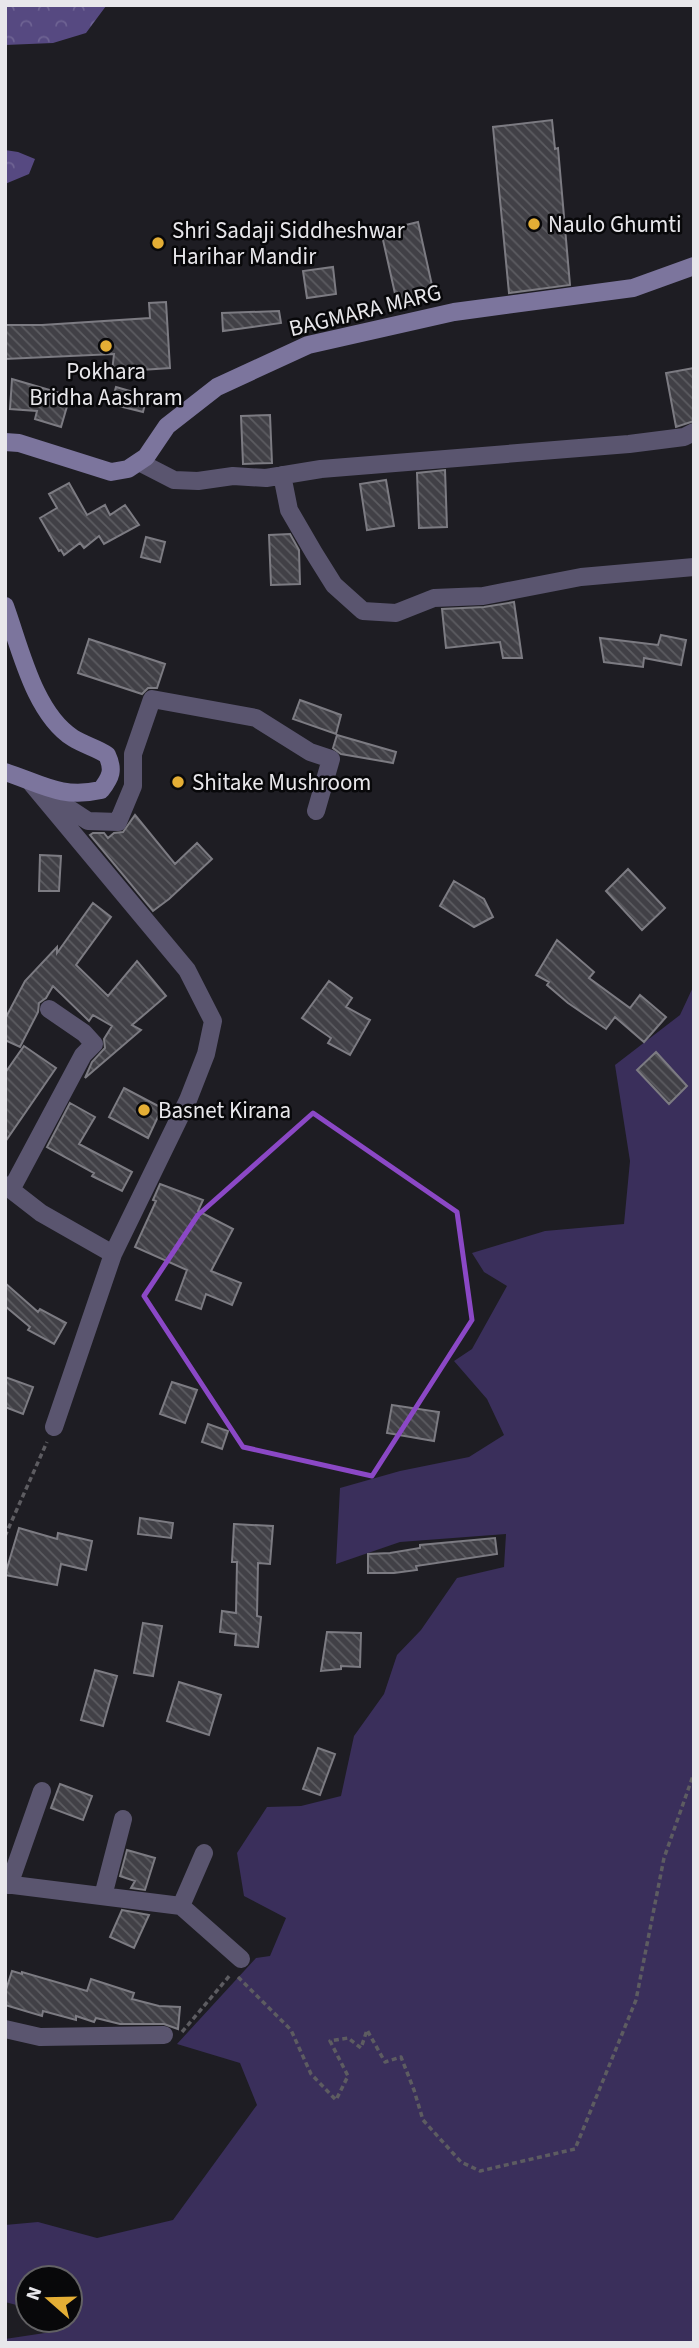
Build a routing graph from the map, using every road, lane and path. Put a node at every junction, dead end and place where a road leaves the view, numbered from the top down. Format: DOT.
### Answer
graph roads {
  1 [pos="694,265"];
  2 [pos="694,432"];
  3 [pos="5,442"];
  4 [pos="139,462"];
  5 [pos="282,475"];
  6 [pos="694,567"];
  7 [pos="5,606"];
  8 [pos="5,772"];
  9 [pos="32,784"];
  10 [pos="316,811"];
  11 [pos="50,1009"];
  12 [pos="9,1187"];
  13 [pos="113,1254"];
  14 [pos="54,1427"];
  15 [pos="5,1536"];
  16 [pos="694,1773"];
  17 [pos="43,1791"];
  18 [pos="123,1819"];
  19 [pos="204,1853"];
  20 [pos="7,1884"];
  21 [pos="103,1896"];
  22 [pos="181,1906"];
  23 [pos="241,1959"];
  24 [pos="5,2029"];
  25 [pos="164,2035"];
  1 -- 4 [label="main road, BAGMARA MARG"];
  2 -- 5 [label="street"];
  3 -- 4 [label="main road"];
  4 -- 5 [label="street"];
  5 -- 6 [label="street"];
  7 -- 9 [label="main road"];
  8 -- 9 [label="main road"];
  9 -- 10 [label="street"];
  9 -- 13 [label="street"];
  11 -- 12 [label="street"];
  12 -- 13 [label="street"];
  13 -- 14 [label="street"];
  14 -- 15 [label="path"];
  16 -- 25 [label="path"];
  17 -- 20 [label="street"];
  18 -- 21 [label="street"];
  19 -- 22 [label="street"];
  20 -- 21 [label="street"];
  21 -- 22 [label="street"];
  22 -- 23 [label="street"];
  24 -- 25 [label="street"];
}
